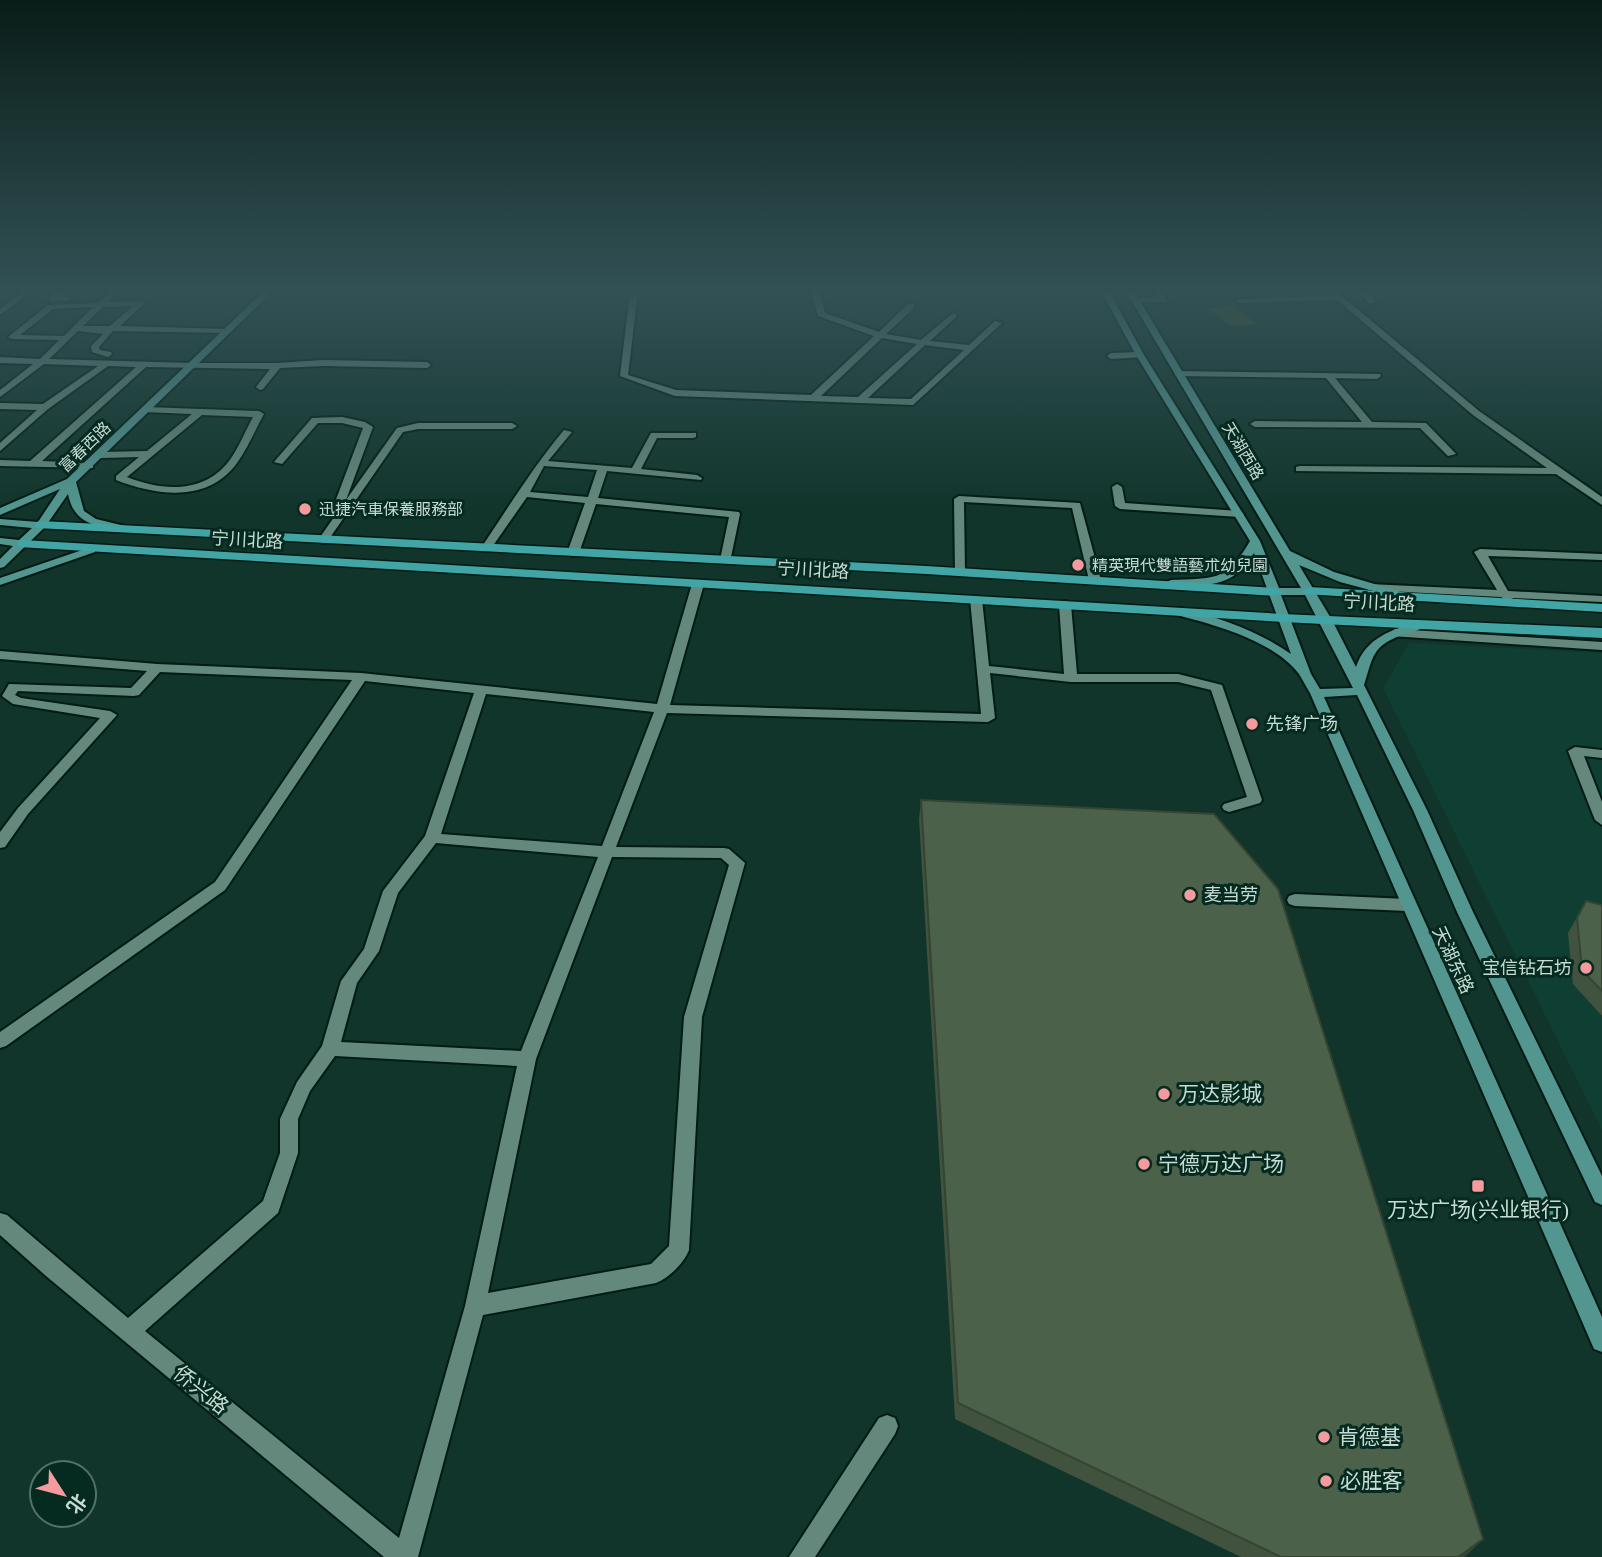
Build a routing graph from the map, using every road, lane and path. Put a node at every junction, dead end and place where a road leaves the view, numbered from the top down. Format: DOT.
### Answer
graph roads {
  1 [pos="39,364"];
  2 [pos="102,364"];
  3 [pos="135,364"];
  4 [pos="194,364"];
  5 [pos="313,364"];
  6 [pos="357,364"];
  7 [pos="625,364"];
  8 [pos="850,364"];
  9 [pos="900,364"];
  10 [pos="953,364"];
  11 [pos="1145,364"];
  12 [pos="1173,364"];
  13 [pos="1416,364"];
  14 [pos="143,365"];
  15 [pos="427,365"];
  16 [pos="192,366"];
  17 [pos="277,366"];
  18 [pos="1179,374"];
  19 [pos="1329,376"];
  20 [pos="1377,376"];
  21 [pos="260,387"];
  22 [pos="0,394"];
  23 [pos="813,398"];
  24 [pos="860,400"];
  25 [pos="0,406"];
  26 [pos="12,406"];
  27 [pos="45,407"];
  28 [pos="146,410"];
  29 [pos="200,412"];
  30 [pos="0,416"];
  31 [pos="1255,424"];
  32 [pos="1369,424"];
  33 [pos="512,426"];
  34 [pos="567,432"];
  35 [pos="693,435"];
  36 [pos="0,448"];
  37 [pos="150,454"];
  38 [pos="1451,454"];
  39 [pos="100,455"];
  40 [pos="279,462"];
  41 [pos="0,463"];
  42 [pos="541,463"];
  43 [pos="33,464"];
  44 [pos="90,466"];
  45 [pos="603,468"];
  46 [pos="1300,468"];
  47 [pos="635,471"];
  48 [pos="1558,471"];
  49 [pos="697,478"];
  50 [pos="71,481"];
  51 [pos="1117,486"];
  52 [pos="524,494"];
  53 [pos="589,500"];
  54 [pos="1602,502"];
  55 [pos="0,512"];
  56 [pos="1238,514"];
  57 [pos="0,522"];
  58 [pos="41,525"];
  59 [pos="126,529"];
  60 [pos="1248,529"];
  61 [pos="1272,530"];
  62 [pos="326,535"];
  63 [pos="0,541"];
  64 [pos="1255,541"];
  65 [pos="23,544"];
  66 [pos="486,548"];
  67 [pos="91,550"];
  68 [pos="1285,552"];
  69 [pos="573,553"];
  70 [pos="1602,557"];
  71 [pos="726,560"];
  72 [pos="0,565"];
  73 [pos="959,572"];
  74 [pos="1095,580"];
  75 [pos="0,582"];
  76 [pos="1139,582"];
  77 [pos="698,584"];
  78 [pos="1167,584"];
  79 [pos="1367,587"];
  80 [pos="1309,591"];
  81 [pos="1276,592"];
  82 [pos="1408,597"];
  83 [pos="1507,598"];
  84 [pos="1602,598"];
  85 [pos="976,599"];
  86 [pos="1464,600"];
  87 [pos="1065,605"];
  88 [pos="1602,608"];
  89 [pos="1143,610"];
  90 [pos="1176,611"];
  91 [pos="1283,618"];
  92 [pos="1326,620"];
  93 [pos="1422,625"];
  94 [pos="1480,627"];
  95 [pos="1395,633"];
  96 [pos="1602,633"];
  97 [pos="1602,646"];
  98 [pos="0,655"];
  99 [pos="157,668"];
  100 [pos="983,669"];
  101 [pos="1305,674"];
  102 [pos="361,677"];
  103 [pos="1071,678"];
  104 [pos="1360,688"];
  105 [pos="481,690"];
  106 [pos="1316,693"];
  107 [pos="662,709"];
  108 [pos="1602,754"];
  109 [pos="1229,807"];
  110 [pos="1602,820"];
  111 [pos="432,838"];
  112 [pos="0,842"];
  113 [pos="606,852"];
  114 [pos="1295,900"];
  115 [pos="1407,905"];
  116 [pos="0,1041"];
  117 [pos="330,1049"];
  118 [pos="527,1059"];
  119 [pos="1602,1196"];
  120 [pos="0,1222"];
  121 [pos="475,1306"];
  122 [pos="129,1331"];
  123 [pos="1602,1341"];
  124 [pos="887,1426"];
  125 [pos="405,1557"];
  126 [pos="802,1557"];
  1 -- 22 [label="street"];
  2 -- 27 [label="street"];
  3 -- 14 [label="street"];
  4 -- 16 [label="main road, 富春西路"];
  5 -- 17 [label="street"];
  6 -- 15 [label="street"];
  7 -- 23 [label="street"];
  8 -- 23 [label="street"];
  9 -- 24 [label="street"];
  10 -- 24 [label="street"];
  11 -- 56 [label="main road"];
  12 -- 18 [label="main road, 天湖西路"];
  13 -- 48 [label="street"];
  14 -- 16 [label="street"];
  14 -- 43 [label="street"];
  16 -- 17 [label="street"];
  16 -- 28 [label="main road, 富春西路"];
  17 -- 21 [label="street"];
  18 -- 19 [label="street"];
  18 -- 61 [label="main road, 天湖西路"];
  19 -- 20 [label="street"];
  19 -- 32 [label="street"];
  23 -- 24 [label="street"];
  25 -- 26 [label="street"];
  26 -- 27 [label="street"];
  26 -- 30 [label="street"];
  27 -- 36 [label="street"];
  28 -- 29 [label="street"];
  28 -- 39 [label="main road, 富春西路"];
  29 -- 37 [label="street"];
  29 -- 37 [label="street"];
  31 -- 32 [label="street"];
  32 -- 38 [label="street"];
  33 -- 62 [label="street"];
  34 -- 42 [label="street"];
  35 -- 47 [label="street"];
  37 -- 39 [label="street"];
  39 -- 44 [label="main road, 富春西路"];
  40 -- 62 [label="street"];
  41 -- 43 [label="street"];
  42 -- 45 [label="street"];
  42 -- 52 [label="street"];
  43 -- 44 [label="street"];
  44 -- 50 [label="main road, 富春西路"];
  45 -- 47 [label="street"];
  45 -- 53 [label="street"];
  46 -- 48 [label="street"];
  47 -- 49 [label="street"];
  48 -- 54 [label="street"];
  50 -- 55 [label="main road"];
  50 -- 58 [label="main road, 富春西路"];
  50 -- 59 [label="main road"];
  51 -- 56 [label="street"];
  52 -- 53 [label="street"];
  52 -- 66 [label="street"];
  53 -- 69 [label="street"];
  53 -- 71 [label="street"];
  56 -- 60 [label="main road"];
  57 -- 58 [label="main road"];
  58 -- 59 [label="main road, 宁川北路"];
  58 -- 65 [label="main road, 富春西路"];
  59 -- 62 [label="main road, 宁川北路"];
  60 -- 61 [label="main road"];
  60 -- 64 [label="main road"];
  61 -- 68 [label="main road, 天湖西路"];
  62 -- 66 [label="main road, 宁川北路"];
  63 -- 65 [label="main road"];
  64 -- 78 [label="main road"];
  64 -- 81 [label="main road"];
  65 -- 67 [label="main road, 宁川北路"];
  65 -- 72 [label="main road, 富春西路"];
  66 -- 69 [label="main road, 宁川北路"];
  67 -- 75 [label="main road"];
  67 -- 77 [label="main road, 宁川北路"];
  68 -- 79 [label="main road"];
  68 -- 80 [label="main road, 天湖西路"];
  69 -- 71 [label="main road, 宁川北路"];
  70 -- 83 [label="street"];
  71 -- 73 [label="main road, 宁川北路"];
  73 -- 74 [label="main road, 宁川北路"];
  73 -- 74 [label="street"];
  74 -- 76 [label="main road, 宁川北路"];
  76 -- 78 [label="main road, 宁川北路"];
  76 -- 89 [label="main road"];
  77 -- 85 [label="main road, 宁川北路"];
  77 -- 107 [label="street"];
  78 -- 81 [label="main road, 宁川北路"];
  79 -- 82 [label="main road"];
  79 -- 83 [label="street"];
  80 -- 81 [label="main road, 宁川北路"];
  80 -- 82 [label="main road, 宁川北路"];
  80 -- 92 [label="main road, 天湖东路"];
  81 -- 91 [label="main road, 天湖东路"];
  82 -- 86 [label="main road, 宁川北路"];
  83 -- 84 [label="street"];
  83 -- 86 [label="main road, 宁川北路"];
  83 -- 88 [label="main road, 宁川北路"];
  85 -- 87 [label="main road, 宁川北路"];
  85 -- 100 [label="street"];
  86 -- 94 [label="main road"];
  87 -- 89 [label="main road, 宁川北路"];
  87 -- 103 [label="street"];
  89 -- 90 [label="main road, 宁川北路"];
  90 -- 91 [label="main road, 宁川北路"];
  90 -- 101 [label="main road"];
  91 -- 92 [label="main road, 宁川北路"];
  91 -- 101 [label="main road, 天湖东路"];
  92 -- 93 [label="main road, 宁川北路"];
  92 -- 104 [label="main road, 天湖东路"];
  93 -- 94 [label="main road, 宁川北路"];
  93 -- 95 [label="main road"];
  94 -- 96 [label="main road, 宁川北路"];
  95 -- 97 [label="street"];
  95 -- 104 [label="main road"];
  98 -- 99 [label="street"];
  99 -- 102 [label="street"];
  99 -- 112 [label="street"];
  100 -- 103 [label="street"];
  100 -- 107 [label="street"];
  101 -- 106 [label="main road, 天湖东路"];
  102 -- 105 [label="street"];
  102 -- 116 [label="street"];
  103 -- 109 [label="street"];
  104 -- 106 [label="main road"];
  104 -- 119 [label="main road, 天湖东路"];
  105 -- 107 [label="street"];
  105 -- 111 [label="street"];
  106 -- 115 [label="main road, 天湖东路"];
  107 -- 113 [label="street"];
  108 -- 110 [label="street"];
  111 -- 113 [label="street"];
  111 -- 117 [label="street"];
  113 -- 118 [label="street"];
  113 -- 121 [label="street"];
  114 -- 115 [label="street"];
  115 -- 123 [label="main road, 天湖东路"];
  117 -- 118 [label="street"];
  117 -- 122 [label="street"];
  118 -- 121 [label="street"];
  120 -- 122 [label="street, 侨兴路"];
  121 -- 125 [label="street"];
  122 -- 125 [label="street, 侨兴路"];
  124 -- 126 [label="street"];
}
